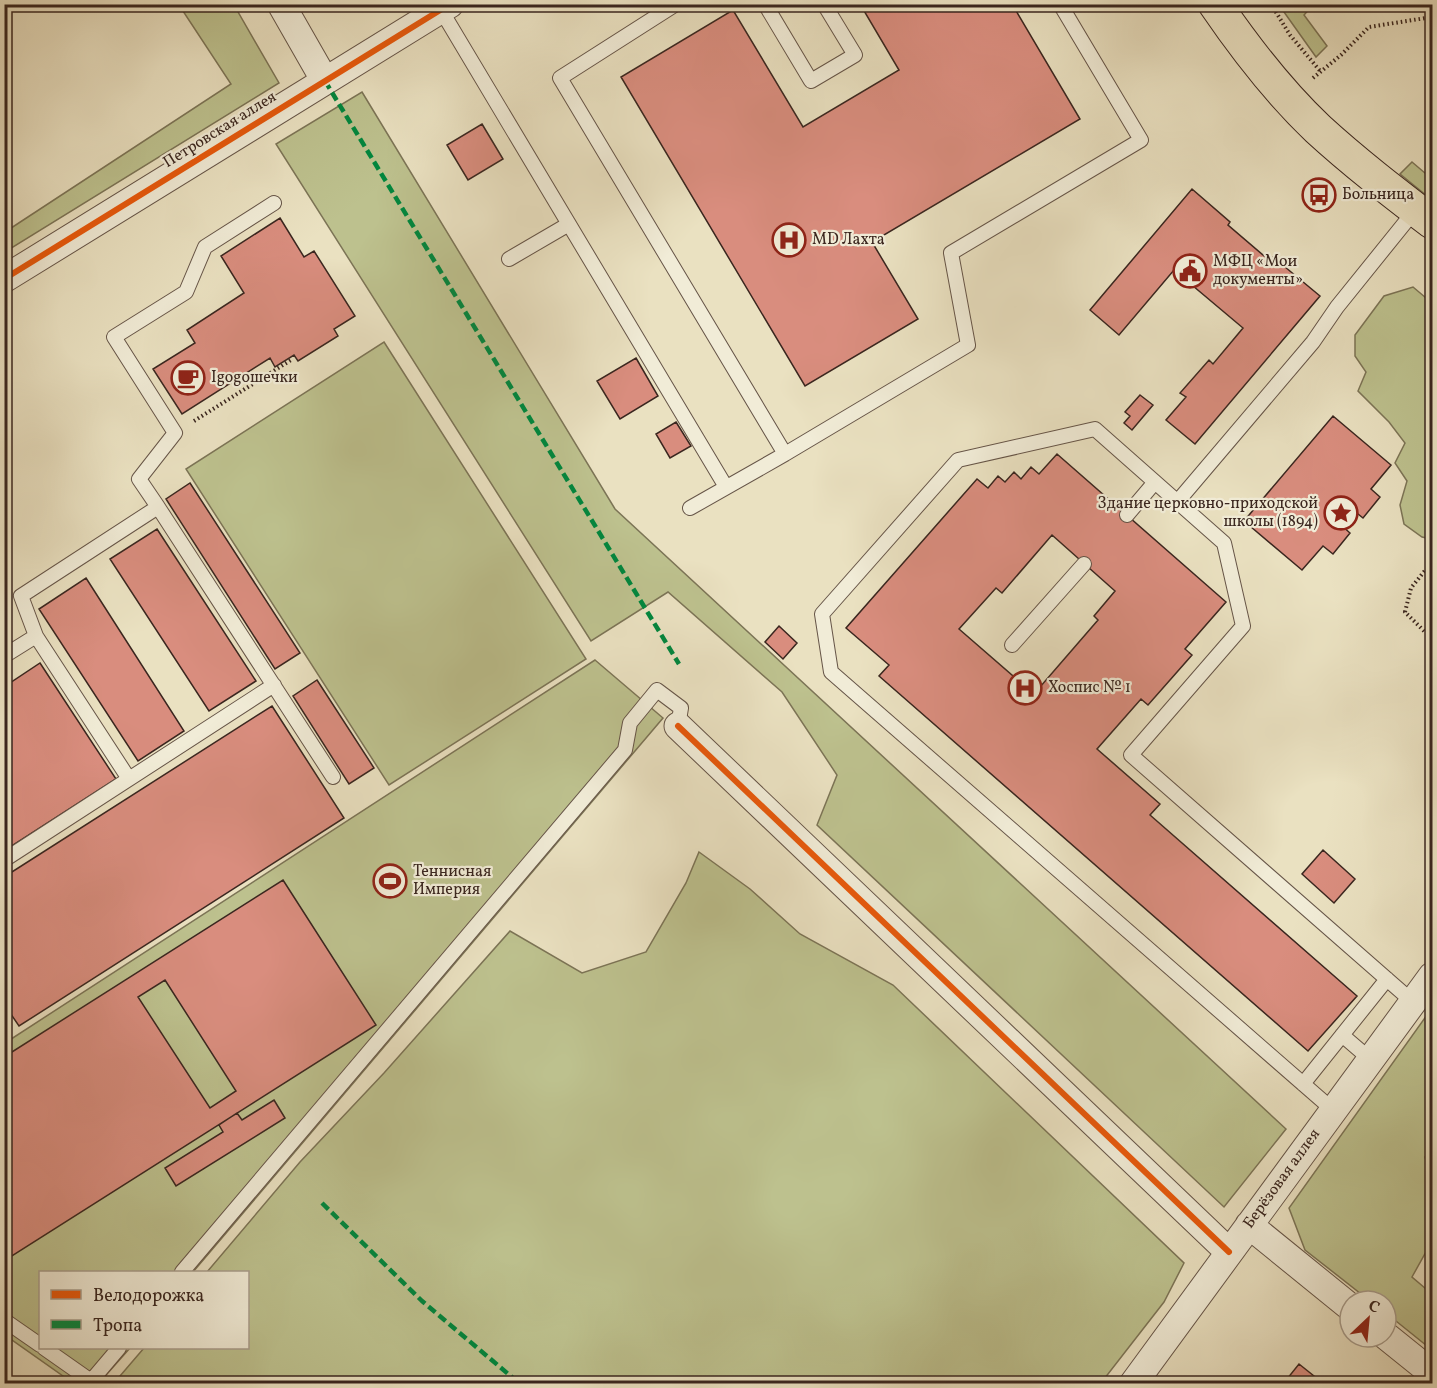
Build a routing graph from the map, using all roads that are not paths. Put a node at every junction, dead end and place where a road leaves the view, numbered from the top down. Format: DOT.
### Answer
graph roads {
  1 [pos="281,4"];
  2 [pos="676,4"];
  3 [pos="765,4"];
  4 [pos="825,4"];
  5 [pos="1060,4"];
  6 [pos="1215,4"];
  7 [pos="445,7"];
  8 [pos="325,81"];
  9 [pos="274,203"];
  10 [pos="1424,215"];
  11 [pos="569,224"];
  12 [pos="509,259"];
  13 [pos="4,279"];
  14 [pos="784,454"];
  15 [pos="1155,482"];
  16 [pos="726,487"];
  17 [pos="1178,501"];
  18 [pos="158,507"];
  19 [pos="690,508"];
  20 [pos="1127,515"];
  21 [pos="1084,564"];
  22 [pos="36,636"];
  23 [pos="1012,645"];
  24 [pos="4,656"];
  25 [pos="274,685"];
  26 [pos="678,726"];
  27 [pos="333,777"];
  28 [pos="129,779"];
  29 [pos="4,860"];
  30 [pos="1432,976"];
  31 [pos="1387,979"];
  32 [pos="1413,1002"];
  33 [pos="1342,1035"];
  34 [pos="1371,1060"];
  35 [pos="1303,1084"];
  36 [pos="1333,1110"];
  37 [pos="1249,1225"];
  38 [pos="1229,1252"];
  39 [pos="183,1271"];
  40 [pos="1338,1296"];
  41 [pos="4,1320"];
  42 [pos="39,1344"];
  43 [pos="1398,1346"];
  44 [pos="46,1349"];
  45 [pos="117,1349"];
  46 [pos="1432,1373"];
  47 [pos="1133,1383"];
  1 -- 8 [label="street"];
  2 -- 14 [label="lane"];
  3 -- 4 [label="lane"];
  5 -- 14 [label="lane"];
  6 -- 10 [label="main road"];
  7 -- 8 [label="street, Петровская аллея"];
  7 -- 11 [label="lane"];
  8 -- 13 [label="street, Петровская аллея"];
  9 -- 18 [label="lane"];
  10 -- 17 [label="lane"];
  11 -- 12 [label="lane"];
  11 -- 16 [label="lane"];
  14 -- 16 [label="lane"];
  15 -- 17 [label="lane"];
  15 -- 20 [label="lane"];
  15 -- 35 [label="lane"];
  16 -- 19 [label="lane"];
  17 -- 31 [label="lane"];
  18 -- 22 [label="lane"];
  18 -- 25 [label="lane"];
  21 -- 23 [label="lane"];
  22 -- 24 [label="lane"];
  22 -- 28 [label="lane"];
  25 -- 27 [label="lane"];
  25 -- 28 [label="lane"];
  26 -- 38 [label="street"];
  26 -- 39 [label="lane"];
  28 -- 29 [label="lane"];
  30 -- 32 [label="street, Берёзовая аллея"];
  31 -- 32 [label="lane"];
  31 -- 33 [label="lane"];
  32 -- 34 [label="street, Берёзовая аллея"];
  33 -- 34 [label="lane"];
  33 -- 35 [label="lane"];
  34 -- 36 [label="street, Берёзовая аллея"];
  35 -- 36 [label="lane"];
  36 -- 37 [label="street, Берёзовая аллея"];
  37 -- 38 [label="street, Берёзовая аллея"];
  37 -- 40 [label="street"];
  38 -- 47 [label="street, Берёзовая аллея"];
  41 -- 42 [label="lane"];
  43 -- 46 [label="street"];
  44 -- 45 [label="lane"];
}
